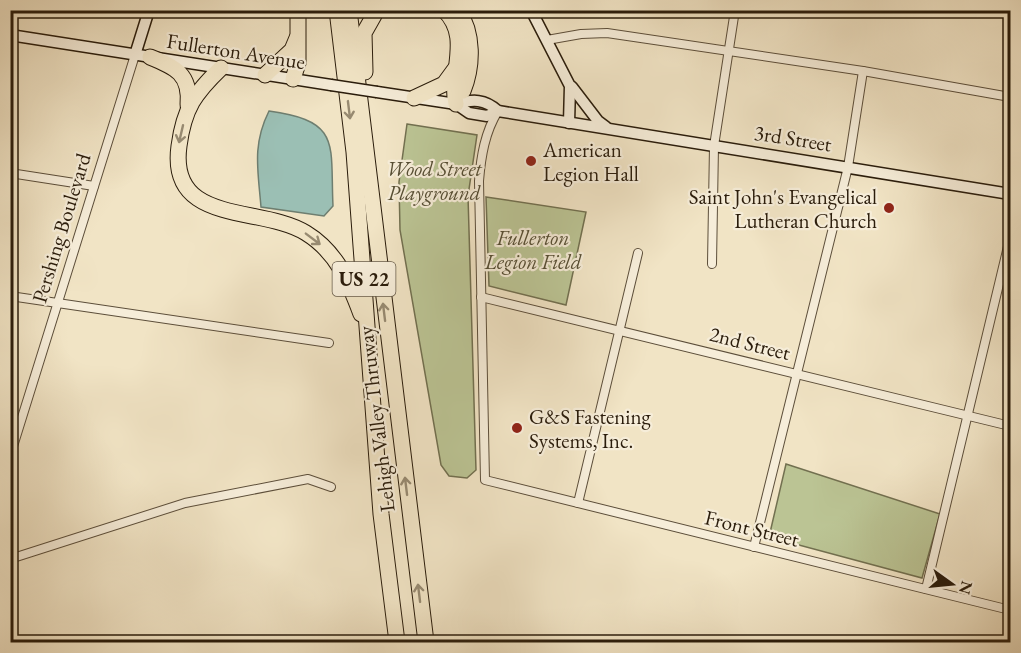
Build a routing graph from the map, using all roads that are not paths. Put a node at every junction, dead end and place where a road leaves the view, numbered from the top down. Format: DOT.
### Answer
graph roads {
  1 [pos="149,10"];
  2 [pos="298,10"];
  3 [pos="337,10"];
  4 [pos="349,10"];
  5 [pos="377,10"];
  6 [pos="444,10"];
  7 [pos="458,10"];
  8 [pos="531,10"];
  9 [pos="735,10"];
  10 [pos="10,35"];
  11 [pos="297,38"];
  12 [pos="547,40"];
  13 [pos="728,50"];
  14 [pos="143,56"];
  15 [pos="457,66"];
  16 [pos="221,68"];
  17 [pos="863,71"];
  18 [pos="265,75"];
  19 [pos="293,79"];
  20 [pos="569,83"];
  21 [pos="1011,96"];
  22 [pos="414,98"];
  23 [pos="456,104"];
  24 [pos="188,109"];
  25 [pos="498,111"];
  26 [pos="569,123"];
  27 [pos="608,129"];
  28 [pos="714,146"];
  29 [pos="367,162"];
  30 [pos="848,166"];
  31 [pos="10,173"];
  32 [pos="94,186"];
  33 [pos="1011,194"];
  34 [pos="1011,238"];
  35 [pos="638,253"];
  36 [pos="712,264"];
  37 [pos="10,296"];
  38 [pos="481,297"];
  39 [pos="58,303"];
  40 [pos="367,330"];
  41 [pos="620,330"];
  42 [pos="329,344"];
  43 [pos="796,373"];
  44 [pos="967,415"];
  45 [pos="10,419"];
  46 [pos="21,421"];
  47 [pos="1011,426"];
  48 [pos="10,456"];
  49 [pos="331,487"];
  50 [pos="578,503"];
  51 [pos="754,547"];
  52 [pos="10,559"];
  53 [pos="926,589"];
  54 [pos="1011,610"];
  55 [pos="397,642"];
  56 [pos="426,642"];
  1 -- 14 [label="main road, Pershing Boulevard"];
  2 -- 11 [label="highway"];
  3 -- 40 [label="highway, Lehigh Valley Thruway / US 22, one-way"];
  4 -- 29 [label="highway, Lehigh Valley Thruway / US 22"];
  5 -- 29 [label="highway"];
  6 -- 15 [label="highway"];
  7 -- 23 [label="highway"];
  8 -- 12 [label="main road"];
  9 -- 13 [label="street"];
  10 -- 14 [label="main road, Fullerton Avenue"];
  11 -- 18 [label="highway"];
  11 -- 19 [label="highway"];
  12 -- 13 [label="street"];
  12 -- 20 [label="main road"];
  13 -- 17 [label="street"];
  13 -- 28 [label="street"];
  14 -- 16 [label="main road, Fullerton Avenue"];
  14 -- 24 [label="highway"];
  14 -- 32 [label="street, Pershing Boulevard"];
  15 -- 22 [label="highway"];
  15 -- 23 [label="highway"];
  16 -- 18 [label="main road, Fullerton Avenue"];
  16 -- 24 [label="highway"];
  17 -- 21 [label="street"];
  17 -- 30 [label="street"];
  18 -- 19 [label="main road, Fullerton Avenue"];
  19 -- 22 [label="main road, Fullerton Avenue, bridge"];
  20 -- 26 [label="main road"];
  20 -- 27 [label="main road"];
  22 -- 23 [label="main road, Fullerton Avenue"];
  23 -- 25 [label="main road, Fullerton Avenue"];
  24 -- 40 [label="highway, one-way"];
  25 -- 26 [label="main road, Fullerton Avenue"];
  25 -- 38 [label="street"];
  26 -- 27 [label="main road, 3rd Street"];
  27 -- 28 [label="main road, 3rd Street"];
  28 -- 30 [label="main road, 3rd Street"];
  28 -- 36 [label="street"];
  56 -- 29 [label="highway, Lehigh Valley Thruway / US 22, one-way"];
  30 -- 33 [label="main road, 3rd Street"];
  30 -- 43 [label="street"];
  31 -- 32 [label="street"];
  32 -- 39 [label="street, Pershing Boulevard"];
  34 -- 44 [label="street"];
  35 -- 41 [label="street"];
  37 -- 39 [label="street"];
  38 -- 41 [label="street, 2nd Street"];
  38 -- 50 [label="street, Front Street"];
  39 -- 42 [label="street"];
  39 -- 46 [label="street, Pershing Boulevard"];
  40 -- 55 [label="highway, Lehigh Valley Thruway / US 22"];
  41 -- 43 [label="street, 2nd Street"];
  41 -- 50 [label="street"];
  43 -- 44 [label="street, 2nd Street"];
  43 -- 51 [label="street"];
  44 -- 47 [label="street, 2nd Street"];
  44 -- 53 [label="street"];
  45 -- 46 [label="street"];
  46 -- 48 [label="street, Pershing Boulevard"];
  49 -- 52 [label="street"];
  50 -- 51 [label="street, Front Street"];
  51 -- 53 [label="street, Front Street"];
  53 -- 54 [label="street, Front Street"];
}
